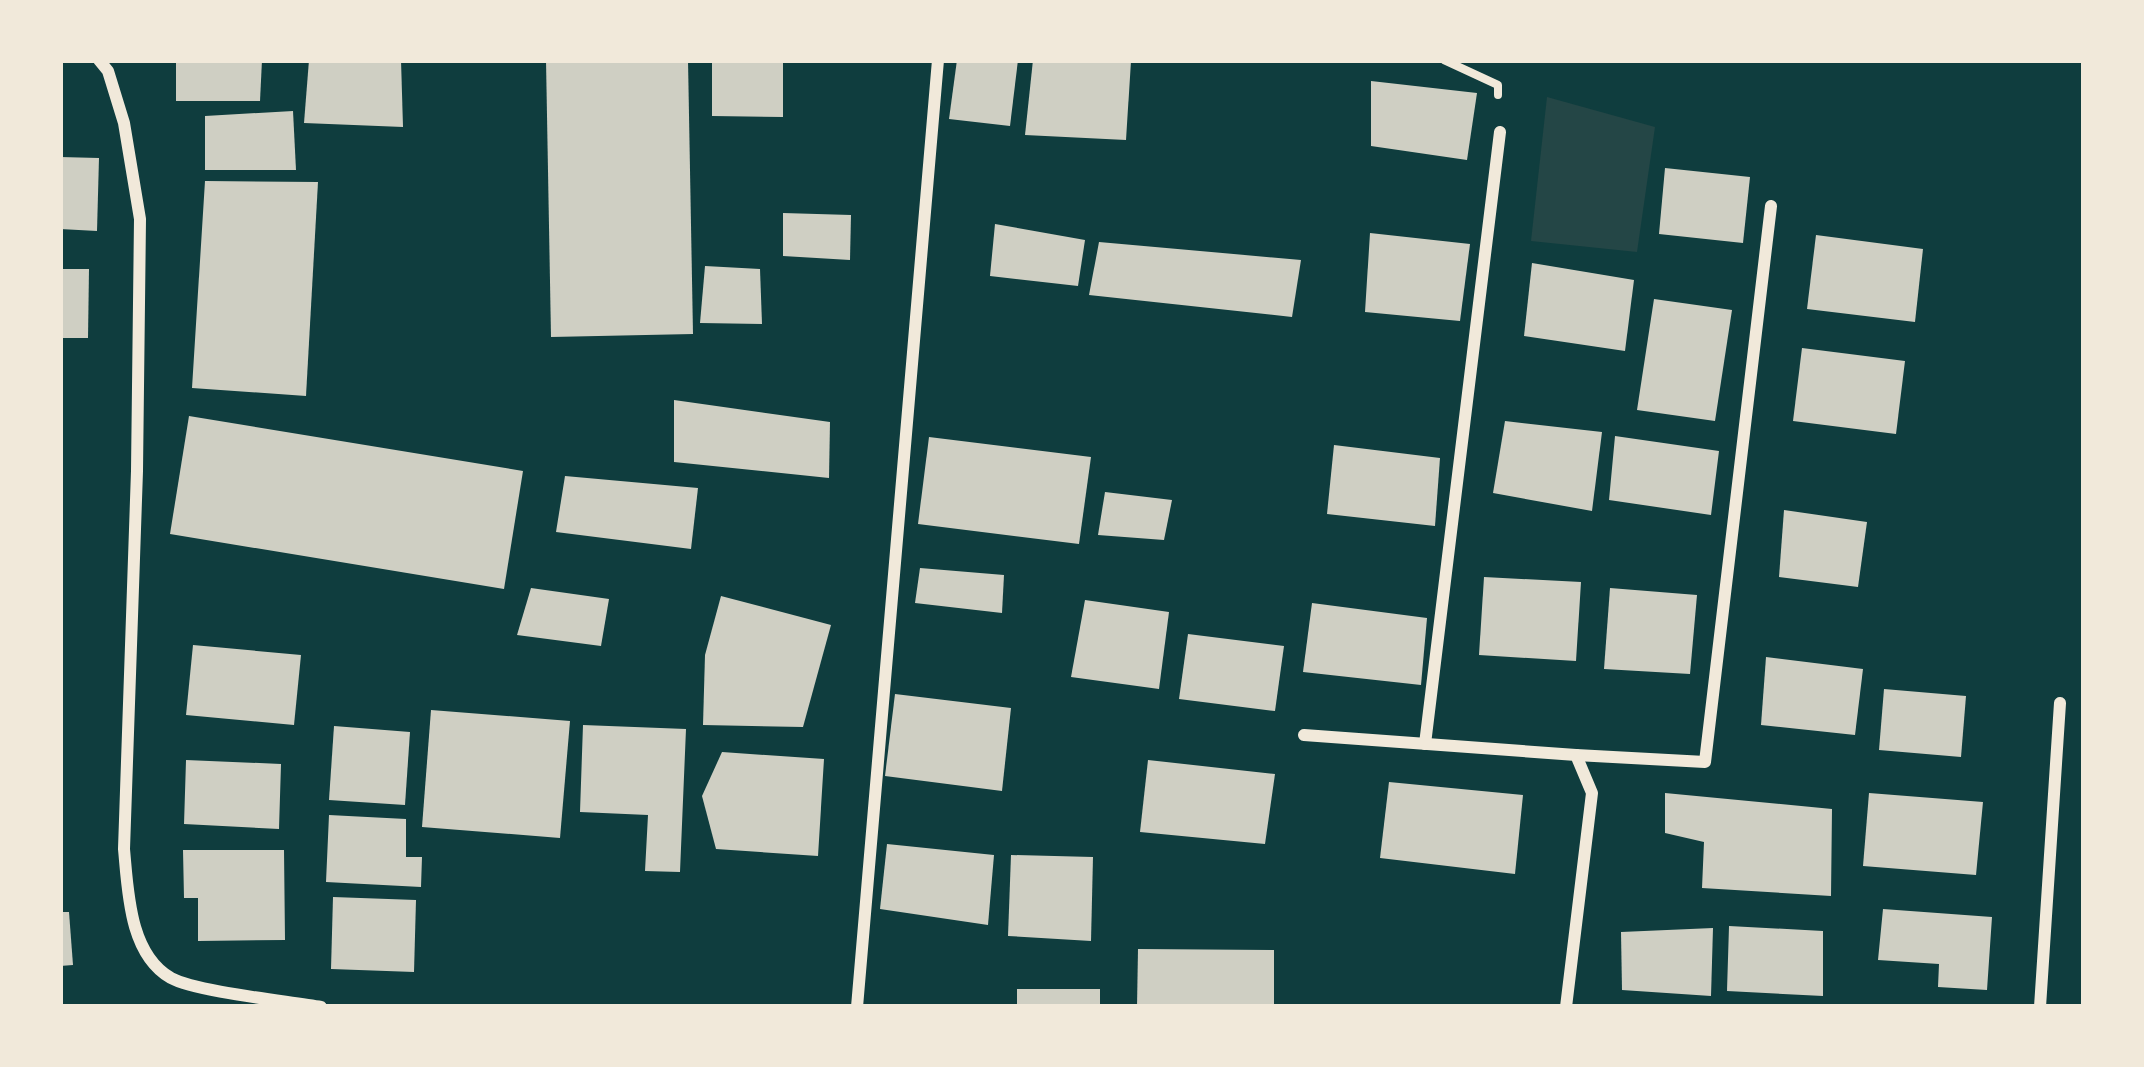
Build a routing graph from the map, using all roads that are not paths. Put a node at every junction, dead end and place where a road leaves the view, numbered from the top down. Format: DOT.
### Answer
graph roads {
  1 [pos="99,60"];
  2 [pos="938,60"];
  3 [pos="1500,132"];
  4 [pos="1771,206"];
  5 [pos="2060,704"];
  6 [pos="1304,735"];
  7 [pos="1425,744"];
  8 [pos="1576,755"];
  9 [pos="321,1007"];
  10 [pos="857,1007"];
  11 [pos="1566,1007"];
  12 [pos="2040,1007"];
  1 -- 9 [label="street"];
  2 -- 10 [label="street"];
  3 -- 7 [label="street"];
  4 -- 8 [label="street"];
  5 -- 12 [label="street"];
  6 -- 7 [label="street"];
  7 -- 8 [label="street"];
  8 -- 11 [label="street"];
}
